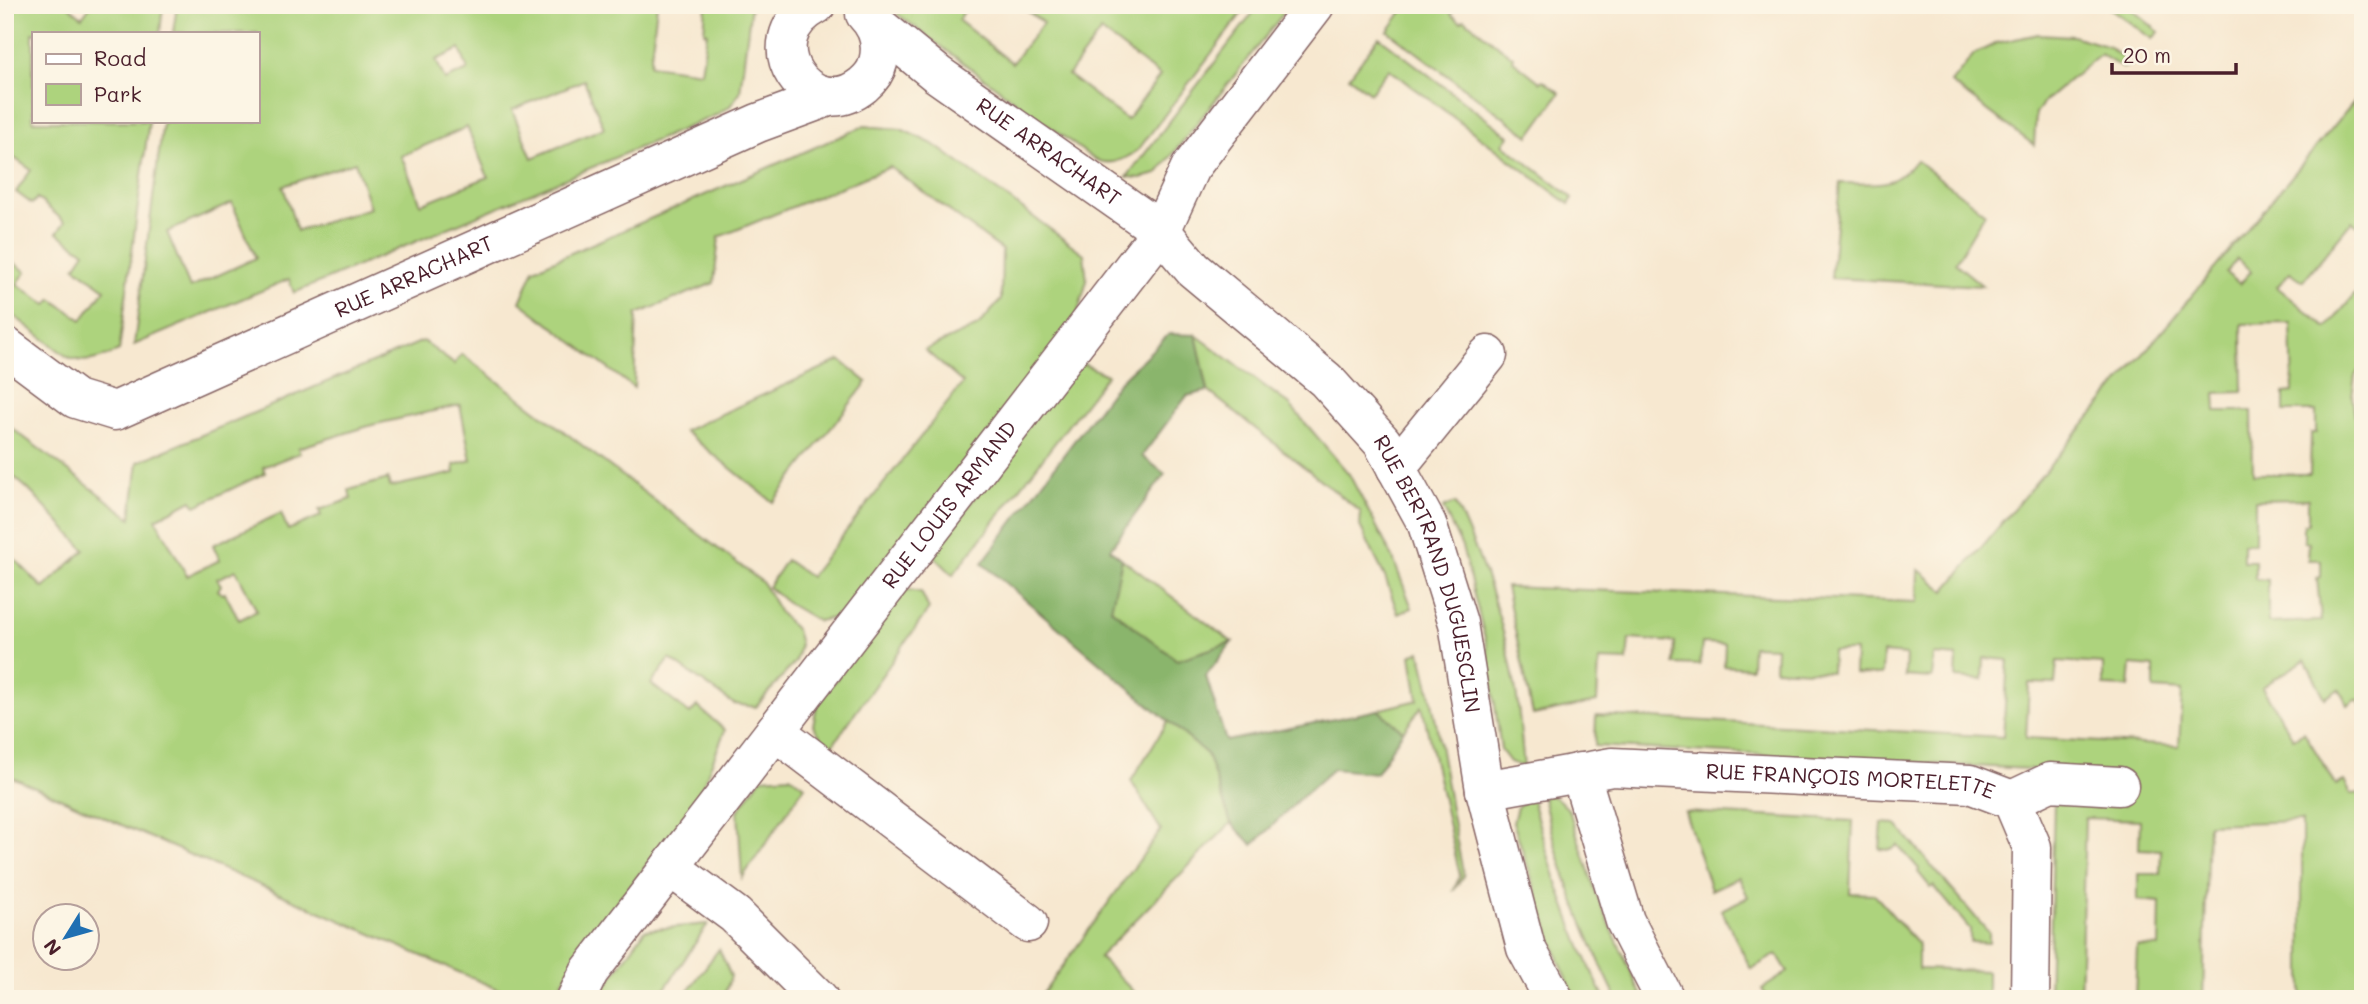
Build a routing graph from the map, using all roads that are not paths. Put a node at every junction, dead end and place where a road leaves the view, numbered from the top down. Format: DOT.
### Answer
graph roads {
  1 [pos="1315,5"];
  2 [pos="803,11"];
  3 [pos="862,13"];
  4 [pos="937,74"];
  5 [pos="844,93"];
  6 [pos="1161,231"];
  7 [pos="5,346"];
  8 [pos="1488,355"];
  9 [pos="1396,468"];
  10 [pos="775,731"];
  11 [pos="1580,772"];
  12 [pos="2119,786"];
  13 [pos="1485,790"];
  14 [pos="2012,800"];
  15 [pos="670,867"];
  16 [pos="1028,923"];
  17 [pos="576,999"];
  18 [pos="819,999"];
  19 [pos="1554,999"];
  20 [pos="1665,999"];
  21 [pos="2030,999"];
  1 -- 6 [label="street, RUE LOUIS ARMAND"];
  2 -- 5 [label="street"];
  3 -- 4 [label="street, RUE ARRACHART"];
  3 -- 5 [label="street, RUE ARRACHART"];
  4 -- 5 [label="street"];
  4 -- 6 [label="street, RUE ARRACHART"];
  5 -- 7 [label="street, RUE ARRACHART"];
  6 -- 9 [label="street, RUE BERTRAND DUGUESCLIN"];
  6 -- 10 [label="street, RUE LOUIS ARMAND"];
  8 -- 9 [label="street"];
  9 -- 13 [label="street, RUE BERTRAND DUGUESCLIN"];
  10 -- 15 [label="street, RUE LOUIS ARMAND"];
  10 -- 16 [label="street"];
  11 -- 13 [label="street, RUE FRANÇOIS MORTELETTE"];
  11 -- 14 [label="street, RUE FRANÇOIS MORTELETTE"];
  11 -- 20 [label="street"];
  12 -- 14 [label="street"];
  13 -- 19 [label="street, RUE BERTRAND DUGUESCLIN"];
  14 -- 21 [label="street, RUE FRANÇOIS MORTELETTE"];
  15 -- 17 [label="street, RUE LOUIS ARMAND"];
  15 -- 18 [label="street"];
}
